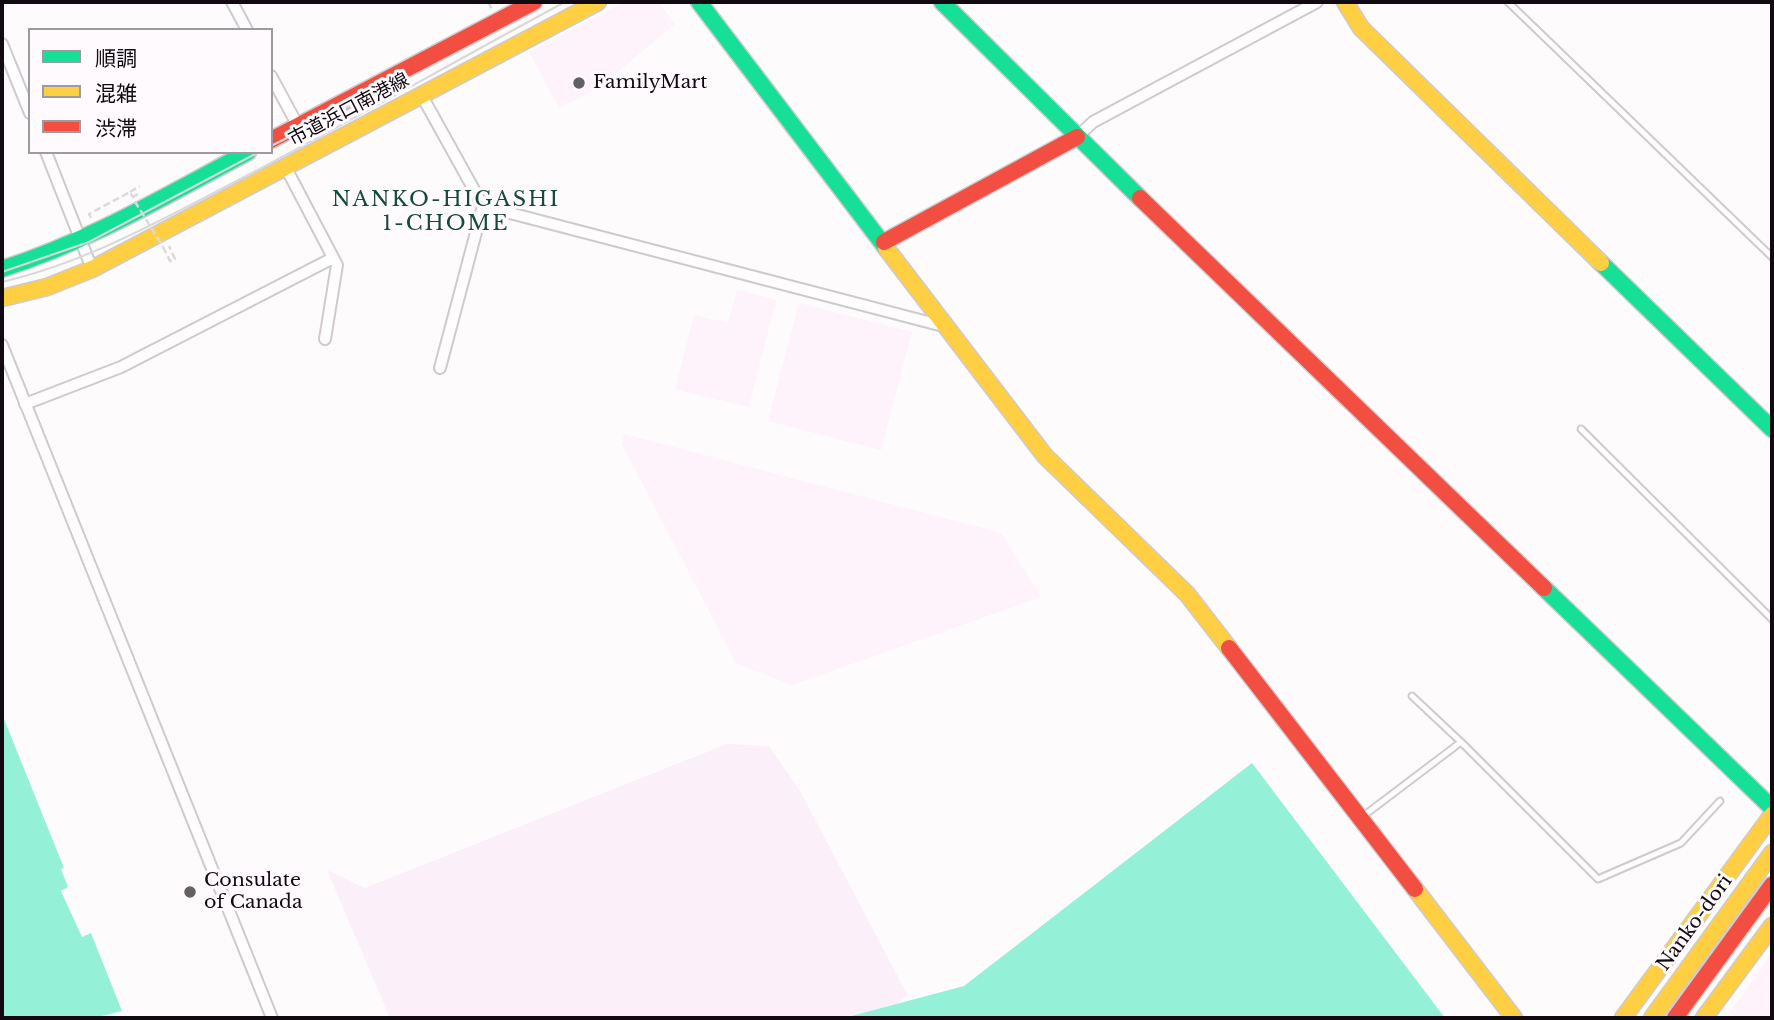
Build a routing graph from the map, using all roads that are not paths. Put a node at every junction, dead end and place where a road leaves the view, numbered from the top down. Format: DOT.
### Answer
graph roads {
  1 [pos="232,2"];
  2 [pos="534,2"];
  3 [pos="598,2"];
  4 [pos="699,2"];
  5 [pos="942,2"];
  6 [pos="1317,2"];
  7 [pos="1345,2"];
  8 [pos="1508,2"];
  9 [pos="246,28"];
  10 [pos="2,44"];
  11 [pos="273,80"];
  12 [pos="422,96"];
  13 [pos="28,108"];
  14 [pos="298,126"];
  15 [pos="1077,137"];
  16 [pos="273,139"];
  17 [pos="47,154"];
  18 [pos="244,154"];
  19 [pos="286,168"];
  20 [pos="483,206"];
  21 [pos="81,240"];
  22 [pos="884,242"];
  23 [pos="1772,257"];
  24 [pos="333,258"];
  25 [pos="2,269"];
  26 [pos="92,269"];
  27 [pos="2,298"];
  28 [pos="947,327"];
  29 [pos="326,338"];
  30 [pos="2,345"];
  31 [pos="440,368"];
  32 [pos="25,404"];
  33 [pos="1581,429"];
  34 [pos="1772,429"];
  35 [pos="1772,619"];
  36 [pos="1412,696"];
  37 [pos="1461,741"];
  38 [pos="1720,801"];
  39 [pos="1772,808"];
  40 [pos="1772,815"];
  41 [pos="1360,818"];
  42 [pos="1772,853"];
  43 [pos="1772,885"];
  44 [pos="1770,934"];
  45 [pos="272,1018"];
  46 [pos="1514,1018"];
  47 [pos="1623,1018"];
  48 [pos="1651,1018"];
  49 [pos="1675,1018"];
  50 [pos="1704,1018"];
  1 -- 9 [label="street"];
  2 -- 14 [label="street, 市道浜口南港線"];
  3 -- 12 [label="street, 市道浜口南港線"];
  4 -- 22 [label="street"];
  5 -- 15 [label="street"];
  6 -- 15 [label="street"];
  7 -- 34 [label="street"];
  8 -- 23 [label="lane"];
  10 -- 13 [label="street"];
  11 -- 14 [label="street"];
  12 -- 19 [label="street, 市道浜口南港線"];
  12 -- 20 [label="street"];
  14 -- 16 [label="street, 市道浜口南港線"];
  15 -- 22 [label="street"];
  15 -- 39 [label="street"];
  17 -- 21 [label="street"];
  18 -- 21 [label="street"];
  19 -- 24 [label="street"];
  19 -- 26 [label="street, 市道浜口南港線"];
  20 -- 28 [label="street"];
  20 -- 31 [label="street"];
  21 -- 25 [label="street"];
  21 -- 26 [label="street"];
  22 -- 28 [label="street"];
  24 -- 29 [label="street"];
  24 -- 32 [label="street"];
  26 -- 27 [label="street, 市道浜口南港線"];
  28 -- 41 [label="street"];
  30 -- 32 [label="street"];
  32 -- 45 [label="street"];
  33 -- 35 [label="lane"];
  36 -- 37 [label="lane"];
  37 -- 38 [label="lane"];
  37 -- 41 [label="lane"];
  40 -- 47 [label="street"];
  41 -- 46 [label="street"];
  42 -- 48 [label="street, Nanko-dori"];
  43 -- 49 [label="street, Nanko-dori"];
  44 -- 50 [label="street"];
}
